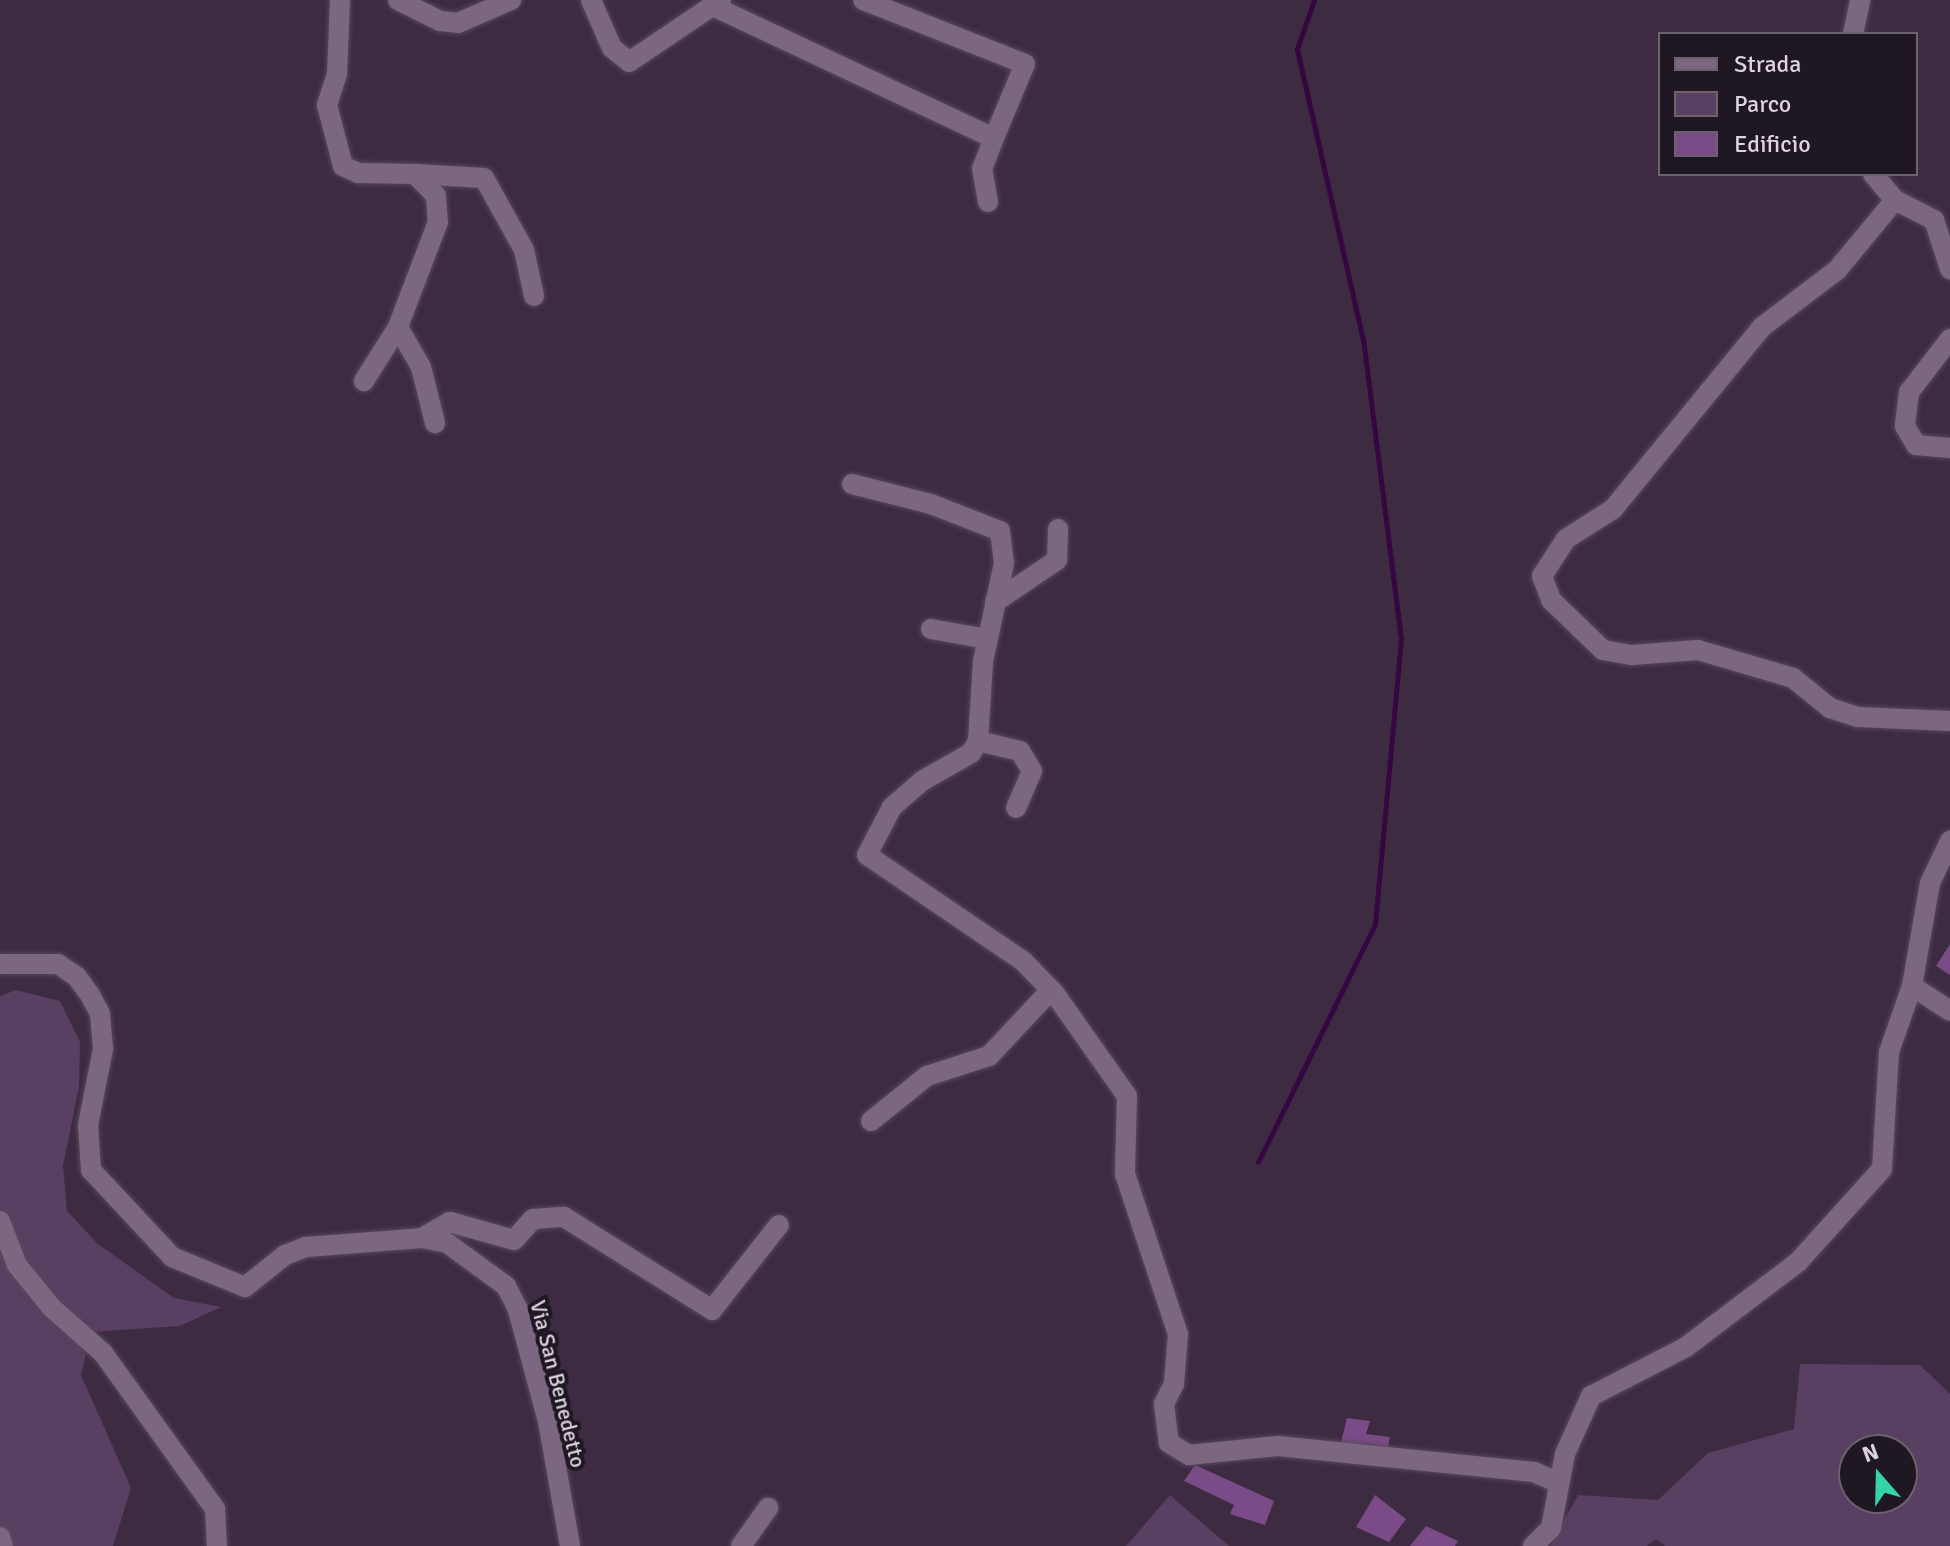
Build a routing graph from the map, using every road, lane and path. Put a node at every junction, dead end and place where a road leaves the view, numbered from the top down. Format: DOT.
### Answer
graph roads {
  1 [pos="340,0"];
  2 [pos="398,0"];
  3 [pos="511,0"];
  4 [pos="591,0"];
  5 [pos="863,0"];
  6 [pos="1860,0"];
  7 [pos="718,3"];
  8 [pos="1853,32"];
  9 [pos="994,138"];
  10 [pos="415,174"];
  11 [pos="1875,176"];
  12 [pos="1895,200"];
  13 [pos="988,202"];
  14 [pos="1950,269"];
  15 [pos="534,296"];
  16 [pos="398,327"];
  17 [pos="1950,339"];
  18 [pos="364,381"];
  19 [pos="435,423"];
  20 [pos="1950,448"];
  21 [pos="852,484"];
  22 [pos="1058,529"];
  23 [pos="995,602"];
  24 [pos="931,629"];
  25 [pos="987,639"];
  26 [pos="1950,721"];
  27 [pos="978,741"];
  28 [pos="1016,808"];
  29 [pos="1950,841"];
  30 [pos="0,964"];
  31 [pos="1912,986"];
  32 [pos="1051,990"];
  33 [pos="1950,1011"];
  34 [pos="871,1121"];
  35 [pos="0,1221"];
  36 [pos="779,1225"];
  37 [pos="422,1238"];
  38 [pos="1559,1483"];
  39 [pos="768,1508"];
  40 [pos="0,1537"];
  41 [pos="3,1546"];
  42 [pos="217,1546"];
  43 [pos="570,1546"];
  44 [pos="741,1546"];
  45 [pos="1533,1546"];
  1 -- 10 [label="street"];
  2 -- 3 [label="street"];
  4 -- 7 [label="street"];
  5 -- 9 [label="street"];
  6 -- 8 [label="street"];
  7 -- 9 [label="street"];
  9 -- 13 [label="street"];
  10 -- 15 [label="street"];
  10 -- 16 [label="street"];
  11 -- 12 [label="street"];
  12 -- 14 [label="street"];
  12 -- 26 [label="street"];
  16 -- 18 [label="street"];
  16 -- 19 [label="street"];
  17 -- 20 [label="street"];
  21 -- 23 [label="street"];
  22 -- 23 [label="street"];
  23 -- 25 [label="street"];
  24 -- 25 [label="street"];
  25 -- 27 [label="street"];
  27 -- 28 [label="street"];
  27 -- 32 [label="street"];
  29 -- 31 [label="street"];
  30 -- 37 [label="street, Via San Benedetto"];
  31 -- 33 [label="street"];
  31 -- 38 [label="street"];
  32 -- 34 [label="street"];
  32 -- 38 [label="street"];
  35 -- 42 [label="street"];
  36 -- 37 [label="street"];
  37 -- 43 [label="street, Via San Benedetto"];
  38 -- 45 [label="street"];
  39 -- 44 [label="street"];
  40 -- 41 [label="street"];
}
